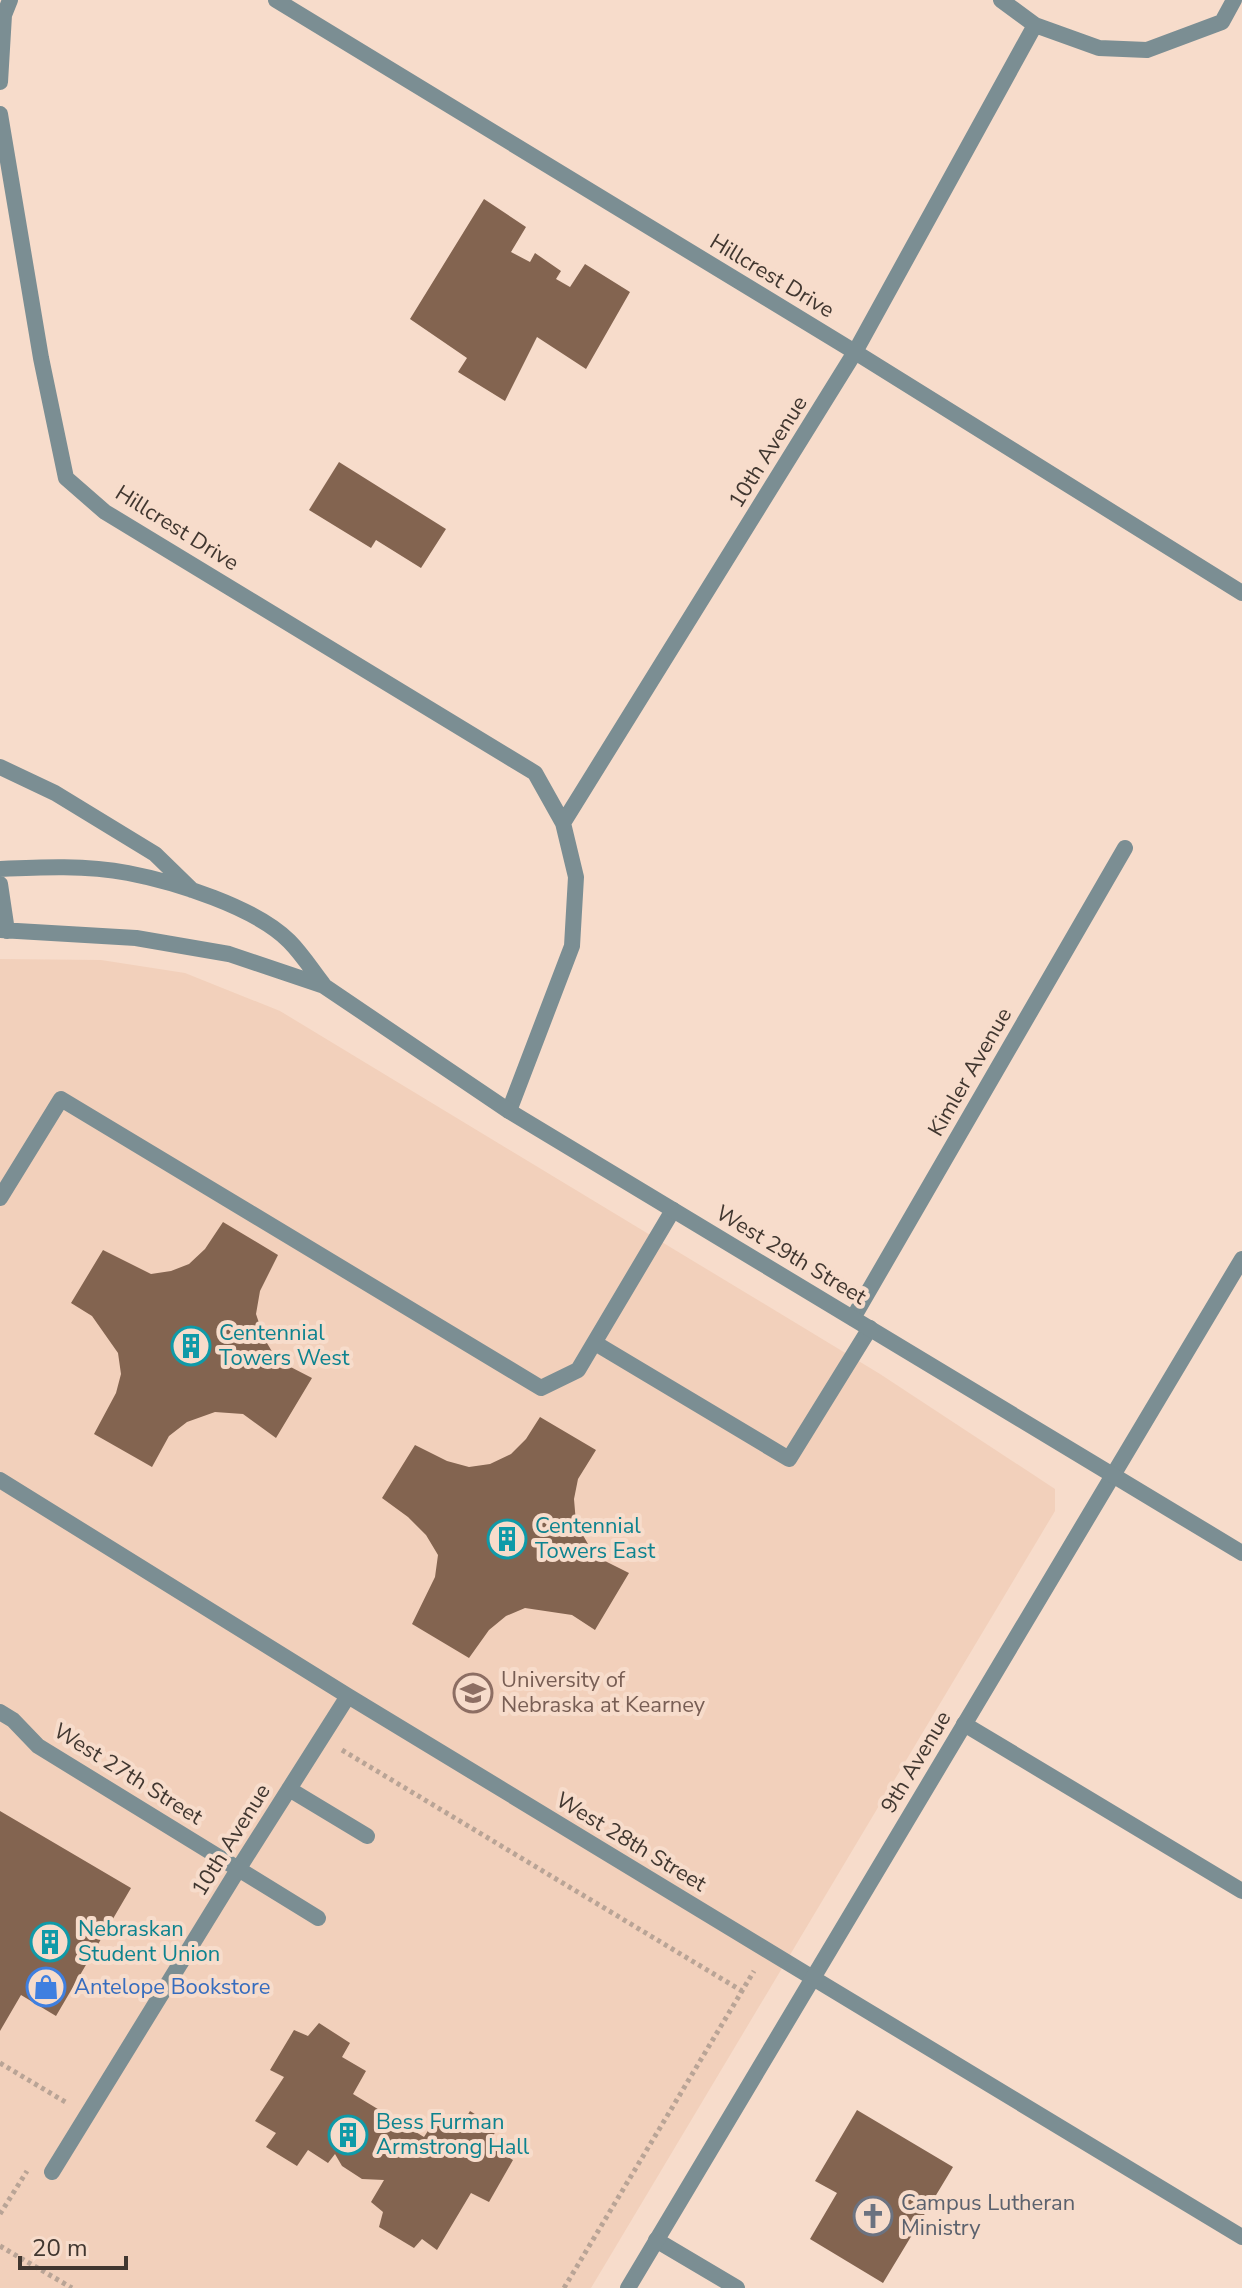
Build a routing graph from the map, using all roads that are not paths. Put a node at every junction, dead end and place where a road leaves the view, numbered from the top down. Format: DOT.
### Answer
graph roads {
  1 [pos="10,0"];
  2 [pos="276,0"];
  3 [pos="1001,0"];
  4 [pos="1234,0"];
  5 [pos="1035,25"];
  6 [pos="0,82"];
  7 [pos="0,114"];
  8 [pos="855,352"];
  9 [pos="1242,593"];
  10 [pos="0,767"];
  11 [pos="563,823"];
  12 [pos="1125,848"];
  13 [pos="0,869"];
  14 [pos="0,884"];
  15 [pos="193,891"];
  16 [pos="4,931"];
  17 [pos="324,986"];
  18 [pos="509,1111"];
  19 [pos="0,1198"];
  20 [pos="673,1210"];
  21 [pos="1242,1259"];
  22 [pos="853,1318"];
  23 [pos="870,1328"];
  24 [pos="595,1343"];
  25 [pos="1114,1476"];
  26 [pos="0,1480"];
  27 [pos="1242,1553"];
  28 [pos="348,1696"];
  29 [pos="0,1712"];
  30 [pos="964,1724"];
  31 [pos="289,1789"];
  32 [pos="367,1836"];
  33 [pos="239,1868"];
  34 [pos="1242,1891"];
  35 [pos="318,1918"];
  36 [pos="813,1978"];
  37 [pos="52,2172"];
  38 [pos="1242,2237"];
  39 [pos="656,2240"];
  40 [pos="628,2288"];
  41 [pos="737,2288"];
  1 -- 6 [label="street"];
  2 -- 8 [label="street, Hillcrest Drive"];
  3 -- 5 [label="street"];
  4 -- 5 [label="street"];
  5 -- 8 [label="street, 10th Avenue"];
  7 -- 11 [label="street, Hillcrest Drive"];
  8 -- 9 [label="street, Hillcrest Drive"];
  8 -- 11 [label="street, 10th Avenue"];
  10 -- 15 [label="street"];
  11 -- 18 [label="street"];
  12 -- 22 [label="street, Kimler Avenue"];
  13 -- 15 [label="street, West 29th Street"];
  14 -- 16 [label="street"];
  15 -- 17 [label="street, West 29th Street"];
  16 -- 17 [label="street, West 29th Street"];
  17 -- 18 [label="street, West 29th Street"];
  18 -- 20 [label="street, West 29th Street"];
  19 -- 24 [label="street"];
  20 -- 22 [label="street, West 29th Street"];
  20 -- 24 [label="street"];
  21 -- 25 [label="street, 9th Avenue"];
  22 -- 23 [label="street, West 29th Street"];
  23 -- 24 [label="street"];
  23 -- 25 [label="street, West 29th Street"];
  25 -- 27 [label="street, West 29th Street"];
  25 -- 30 [label="street, 9th Avenue"];
  26 -- 28 [label="street, West 28th Street"];
  28 -- 31 [label="street, 10th Avenue"];
  28 -- 36 [label="street, West 28th Street"];
  29 -- 33 [label="street, West 27th Street"];
  30 -- 34 [label="street"];
  30 -- 36 [label="street, 9th Avenue"];
  31 -- 32 [label="street"];
  31 -- 33 [label="street, 10th Avenue"];
  33 -- 35 [label="street, West 27th Street"];
  33 -- 37 [label="street, 10th Avenue"];
  36 -- 38 [label="street, West 28th Street"];
  36 -- 39 [label="street, 9th Avenue"];
  39 -- 40 [label="street, 9th Avenue"];
  39 -- 41 [label="street"];
}
